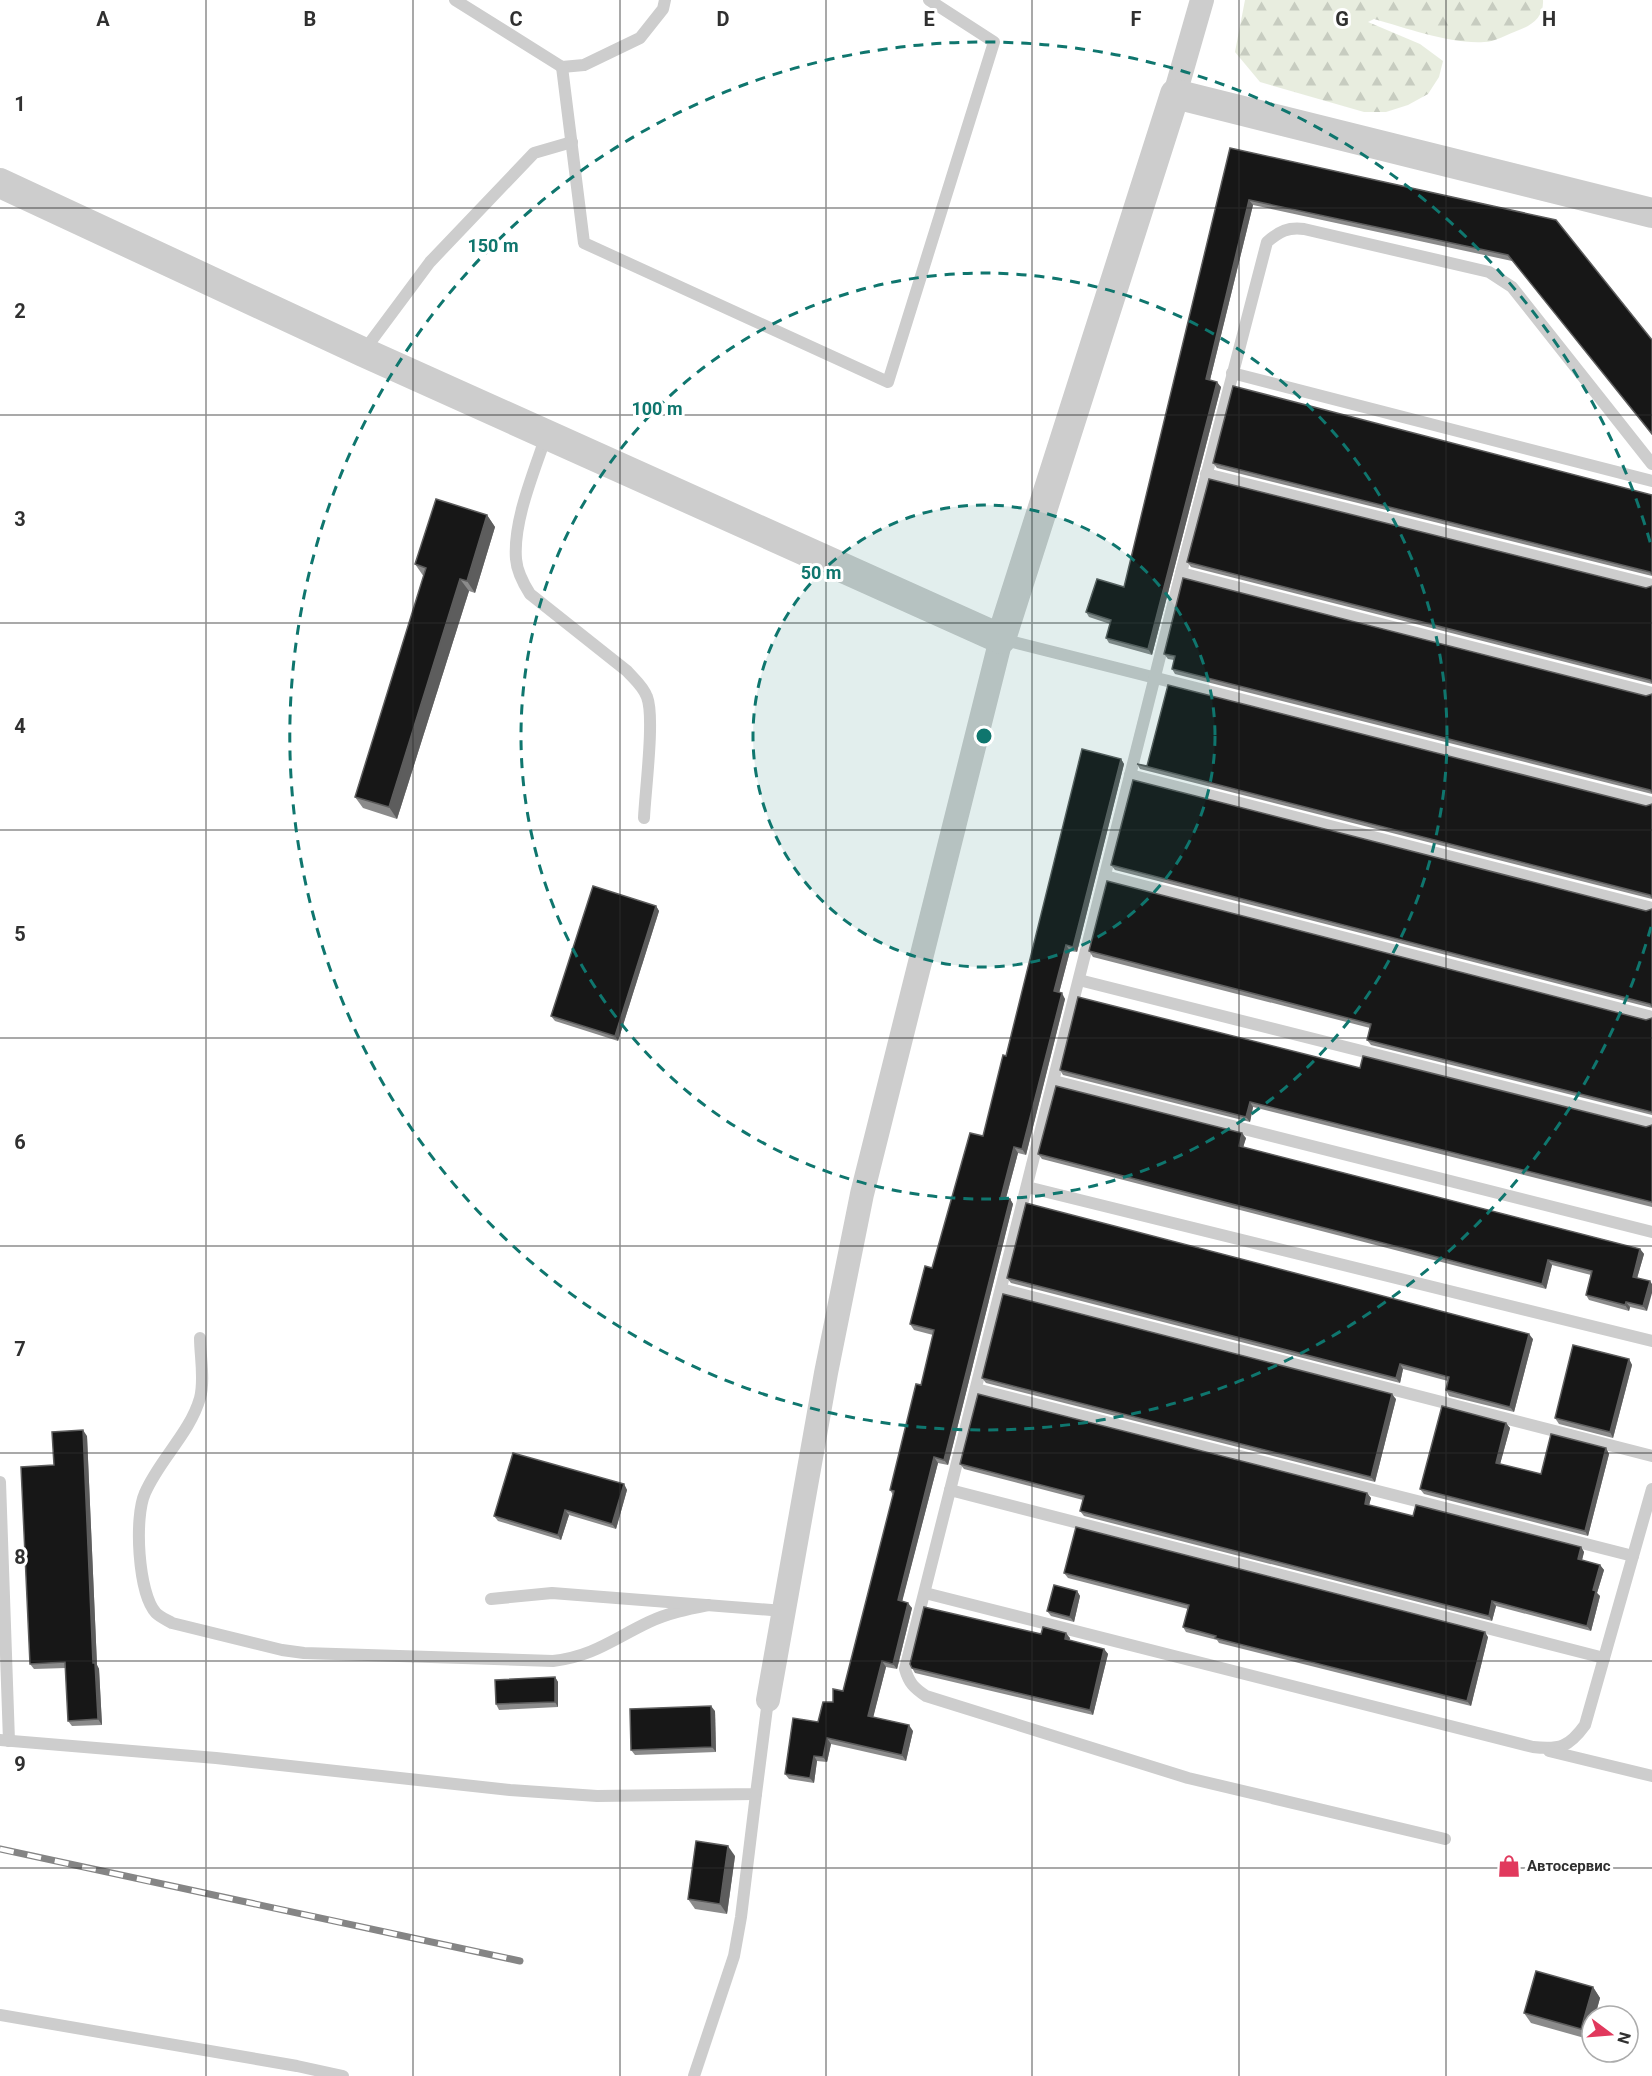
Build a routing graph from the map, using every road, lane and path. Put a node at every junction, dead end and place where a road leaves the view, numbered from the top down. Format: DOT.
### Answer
graph roads {
  1 [pos="455,0"];
  2 [pos="665,0"];
  3 [pos="929,0"];
  4 [pos="1202,0"];
  5 [pos="562,67"];
  6 [pos="1175,93"];
  7 [pos="572,142"];
  8 [pos="0,183"];
  9 [pos="1652,213"];
  10 [pos="363,352"];
  11 [pos="1232,373"];
  12 [pos="546,434"];
  13 [pos="1652,464"];
  14 [pos="1206,474"];
  15 [pos="1652,481"];
  16 [pos="1181,573"];
  17 [pos="1652,585"];
  18 [pos="1000,639"];
  19 [pos="1155,678"];
  20 [pos="1652,693"];
  21 [pos="1130,775"];
  22 [pos="1652,802"];
  23 [pos="644,818"];
  24 [pos="1105,876"];
  25 [pos="1652,908"];
  26 [pos="1079,980"];
  27 [pos="1652,1017"];
  28 [pos="1054,1081"];
  29 [pos="1652,1124"];
  30 [pos="1027,1187"];
  31 [pos="1652,1232"];
  32 [pos="1001,1289"];
  33 [pos="200,1338"];
  34 [pos="1652,1341"];
  35 [pos="976,1389"];
  36 [pos="1652,1456"];
  37 [pos="0,1482"];
  38 [pos="1652,1489"];
  39 [pos="950,1490"];
  40 [pos="1,1514"];
  41 [pos="1633,1556"];
  42 [pos="925,1593"];
  43 [pos="491,1599"];
  44 [pos="708,1605"];
  45 [pos="784,1611"];
  46 [pos="1604,1658"];
  47 [pos="768,1700"];
  48 [pos="5,1741"];
  49 [pos="1533,1747"];
  50 [pos="1652,1776"];
  51 [pos="756,1794"];
  52 [pos="1445,1839"];
  53 [pos="0,2015"];
  54 [pos="343,2076"];
  55 [pos="694,2076"];
  1 -- 5 [label="lane"];
  2 -- 5 [label="lane"];
  3 -- 7 [label="lane"];
  4 -- 6 [label="street"];
  5 -- 7 [label="lane"];
  6 -- 9 [label="street"];
  6 -- 18 [label="street"];
  7 -- 10 [label="lane"];
  8 -- 10 [label="street"];
  10 -- 12 [label="street"];
  11 -- 13 [label="lane"];
  11 -- 14 [label="lane"];
  11 -- 15 [label="lane"];
  12 -- 18 [label="street"];
  12 -- 23 [label="lane"];
  14 -- 16 [label="lane"];
  14 -- 17 [label="lane"];
  16 -- 19 [label="lane"];
  16 -- 20 [label="lane"];
  18 -- 19 [label="lane"];
  18 -- 45 [label="street"];
  19 -- 21 [label="lane"];
  19 -- 22 [label="lane"];
  21 -- 24 [label="lane"];
  21 -- 25 [label="lane"];
  24 -- 26 [label="lane"];
  24 -- 27 [label="lane"];
  26 -- 28 [label="lane"];
  26 -- 29 [label="lane"];
  28 -- 30 [label="lane"];
  28 -- 31 [label="lane"];
  30 -- 32 [label="lane"];
  30 -- 34 [label="lane"];
  32 -- 35 [label="lane"];
  32 -- 36 [label="lane"];
  33 -- 44 [label="lane"];
  35 -- 39 [label="lane"];
  35 -- 41 [label="lane"];
  37 -- 40 [label="lane"];
  38 -- 41 [label="lane"];
  39 -- 42 [label="lane"];
  39 -- 46 [label="lane"];
  40 -- 48 [label="lane"];
  41 -- 46 [label="lane"];
  42 -- 49 [label="lane"];
  42 -- 52 [label="lane"];
  43 -- 44 [label="lane"];
  44 -- 45 [label="lane"];
  45 -- 47 [label="street"];
  46 -- 49 [label="lane"];
  47 -- 51 [label="lane"];
  48 -- 51 [label="lane"];
  49 -- 50 [label="lane"];
  51 -- 55 [label="lane"];
  53 -- 54 [label="lane"];
}
